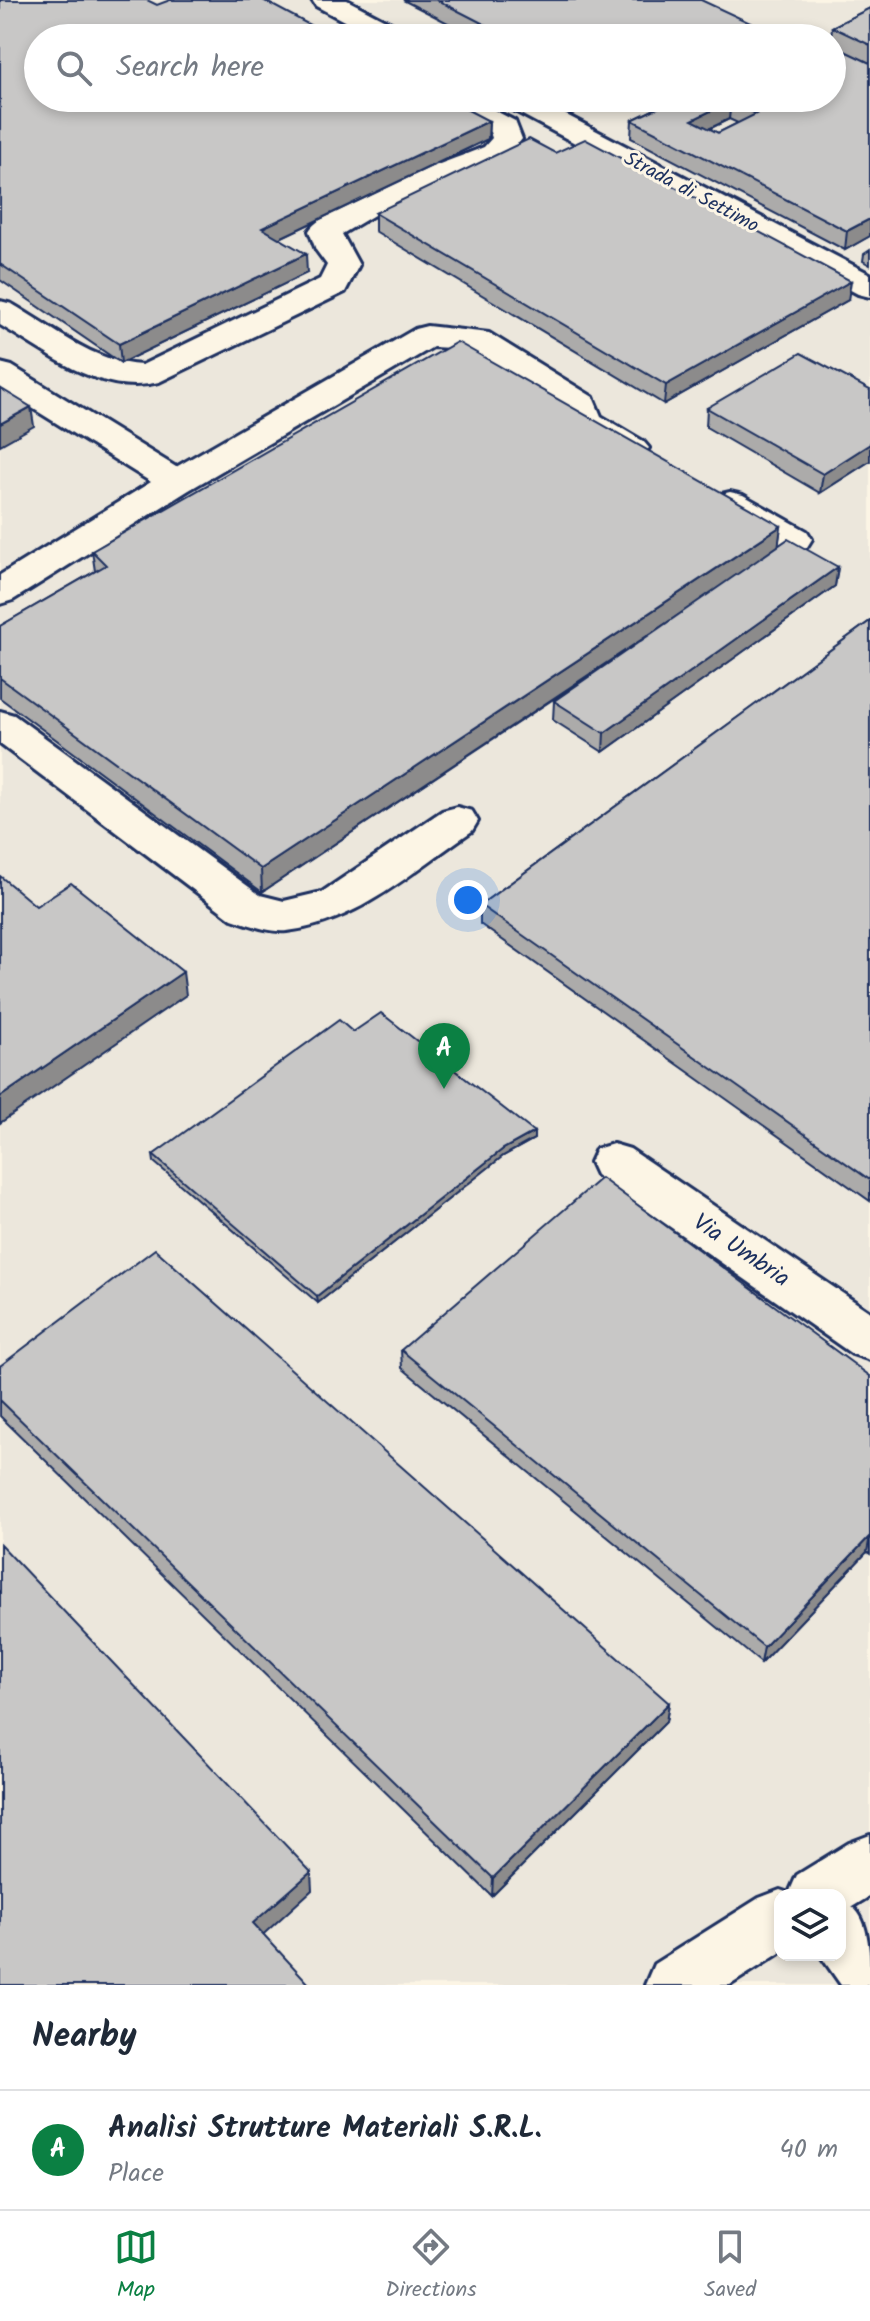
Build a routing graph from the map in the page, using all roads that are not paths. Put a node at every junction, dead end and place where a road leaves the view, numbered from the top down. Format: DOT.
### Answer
graph roads {
  1 [pos="326,0"];
  2 [pos="371,24"];
  3 [pos="475,112"];
  4 [pos="539,112"];
  5 [pos="870,287"];
  6 [pos="0,311"];
  7 [pos="0,373"];
  8 [pos="652,460"];
  9 [pos="176,482"];
  10 [pos="704,489"];
  11 [pos="794,539"];
  12 [pos="0,592"];
  13 [pos="0,724"];
  14 [pos="457,821"];
  15 [pos="613,1162"];
  16 [pos="870,1339"];
  17 [pos="870,1863"];
  18 [pos="828,1889"];
  19 [pos="774,1923"];
  20 [pos="846,1941"];
  21 [pos="870,1976"];
  22 [pos="675,1985"];
  1 -- 2 [label="street"];
  3 -- 6 [label="street"];
  4 -- 5 [label="street, Strada di Settimo"];
  7 -- 9 [label="street"];
  8 -- 9 [label="street"];
  9 -- 12 [label="street"];
  10 -- 11 [label="street"];
  13 -- 14 [label="street"];
  15 -- 16 [label="street, Via Umbria"];
  17 -- 18 [label="street"];
  19 -- 22 [label="street"];
  20 -- 21 [label="street"];
}
